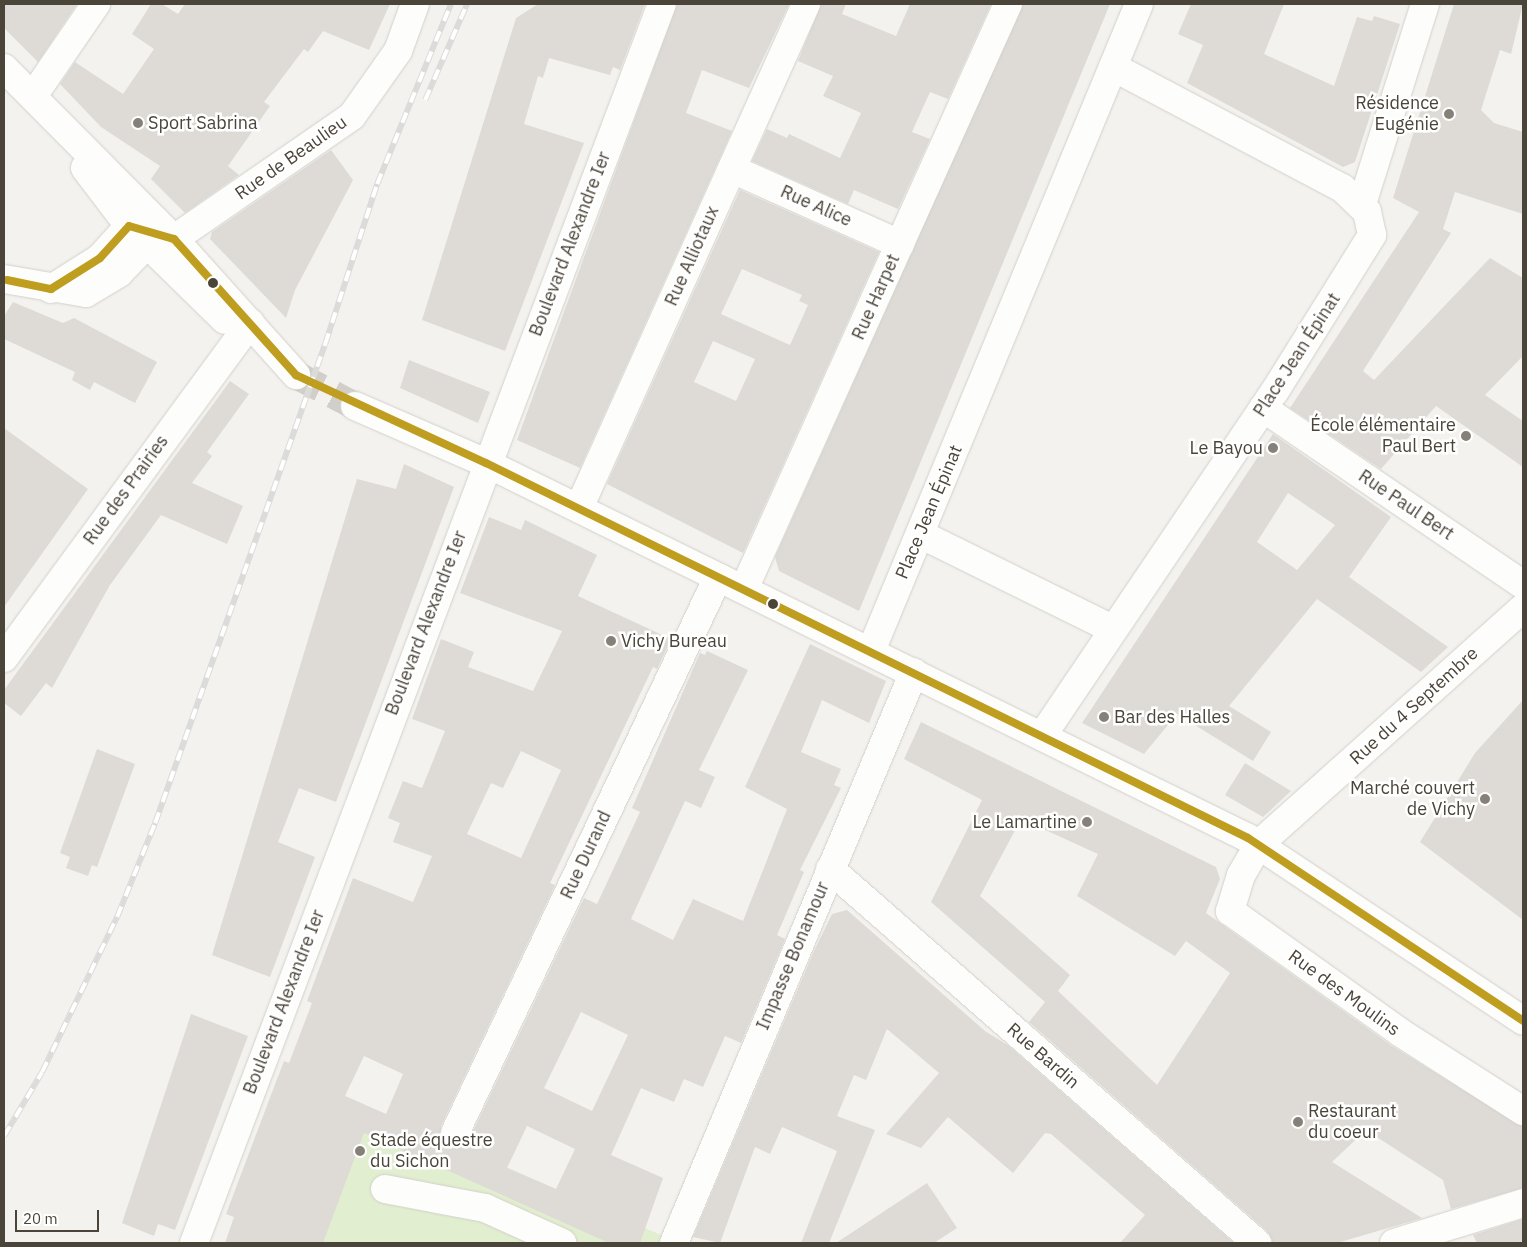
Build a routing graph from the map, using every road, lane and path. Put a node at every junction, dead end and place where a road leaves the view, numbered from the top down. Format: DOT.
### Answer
graph roads {
  1 [pos="96,4"];
  2 [pos="415,4"];
  3 [pos="662,4"];
  4 [pos="806,4"];
  5 [pos="1008,4"];
  6 [pos="1139,4"];
  7 [pos="1425,4"];
  8 [pos="1113,67"];
  9 [pos="4,68"];
  10 [pos="33,96"];
  11 [pos="732,169"];
  12 [pos="1362,204"];
  13 [pos="138,235"];
  14 [pos="174,239"];
  15 [pos="900,244"];
  16 [pos="5,282"];
  17 [pos="245,329"];
  18 [pos="356,406"];
  19 [pos="1264,408"];
  20 [pos="486,463"];
  21 [pos="579,508"];
  22 [pos="920,534"];
  23 [pos="718,577"];
  24 [pos="1523,585"];
  25 [pos="744,589"];
  26 [pos="1523,608"];
  27 [pos="1112,629"];
  28 [pos="870,651"];
  29 [pos="4,658"];
  30 [pos="914,672"];
  31 [pos="1042,736"];
  32 [pos="1259,844"];
  33 [pos="830,869"];
  34 [pos="1523,1021"];
  35 [pos="1523,1110"];
  36 [pos="455,1133"];
  37 [pos="385,1189"];
  38 [pos="1523,1203"];
  39 [pos="674,1242"];
  40 [pos="194,1243"];
  41 [pos="562,1243"];
  42 [pos="1257,1243"];
  43 [pos="1394,1243"];
  1 -- 10 [label="street"];
  2 -- 14 [label="street, Rue de Beaulieu"];
  3 -- 20 [label="street, Boulevard Alexandre Ier"];
  4 -- 11 [label="street, Rue Alliotaux"];
  5 -- 15 [label="street, Rue Harpet"];
  6 -- 8 [label="street, Place Jean Épinat"];
  7 -- 12 [label="street"];
  8 -- 12 [label="street"];
  8 -- 22 [label="street, Place Jean Épinat"];
  9 -- 10 [label="street"];
  10 -- 13 [label="street"];
  10 -- 14 [label="street"];
  11 -- 15 [label="street, Rue Alice"];
  11 -- 21 [label="street, Rue Alliotaux"];
  12 -- 19 [label="street, Place Jean Épinat"];
  13 -- 14 [label="street"];
  13 -- 16 [label="street"];
  13 -- 17 [label="street"];
  14 -- 17 [label="street"];
  15 -- 25 [label="street, Rue Harpet"];
  17 -- 29 [label="street, Rue des Prairies"];
  18 -- 20 [label="street"];
  19 -- 24 [label="street, Rue Paul Bert"];
  19 -- 27 [label="street, Place Jean Épinat"];
  20 -- 21 [label="street"];
  20 -- 40 [label="street, Boulevard Alexandre Ier"];
  21 -- 23 [label="street"];
  22 -- 27 [label="street"];
  22 -- 28 [label="street, Place Jean Épinat"];
  23 -- 25 [label="street"];
  23 -- 36 [label="street, Rue Durand"];
  25 -- 28 [label="street"];
  26 -- 32 [label="street, Rue du 4 Septembre"];
  27 -- 31 [label="street, Place Jean Épinat"];
  28 -- 30 [label="street"];
  30 -- 31 [label="street"];
  30 -- 33 [label="street, Impasse Bonamour"];
  31 -- 32 [label="street"];
  32 -- 34 [label="street"];
  32 -- 35 [label="street, Rue des Moulins"];
  33 -- 39 [label="street, Impasse Bonamour"];
  33 -- 42 [label="street, Rue Bardin"];
  37 -- 41 [label="street"];
  38 -- 43 [label="street"];
}
